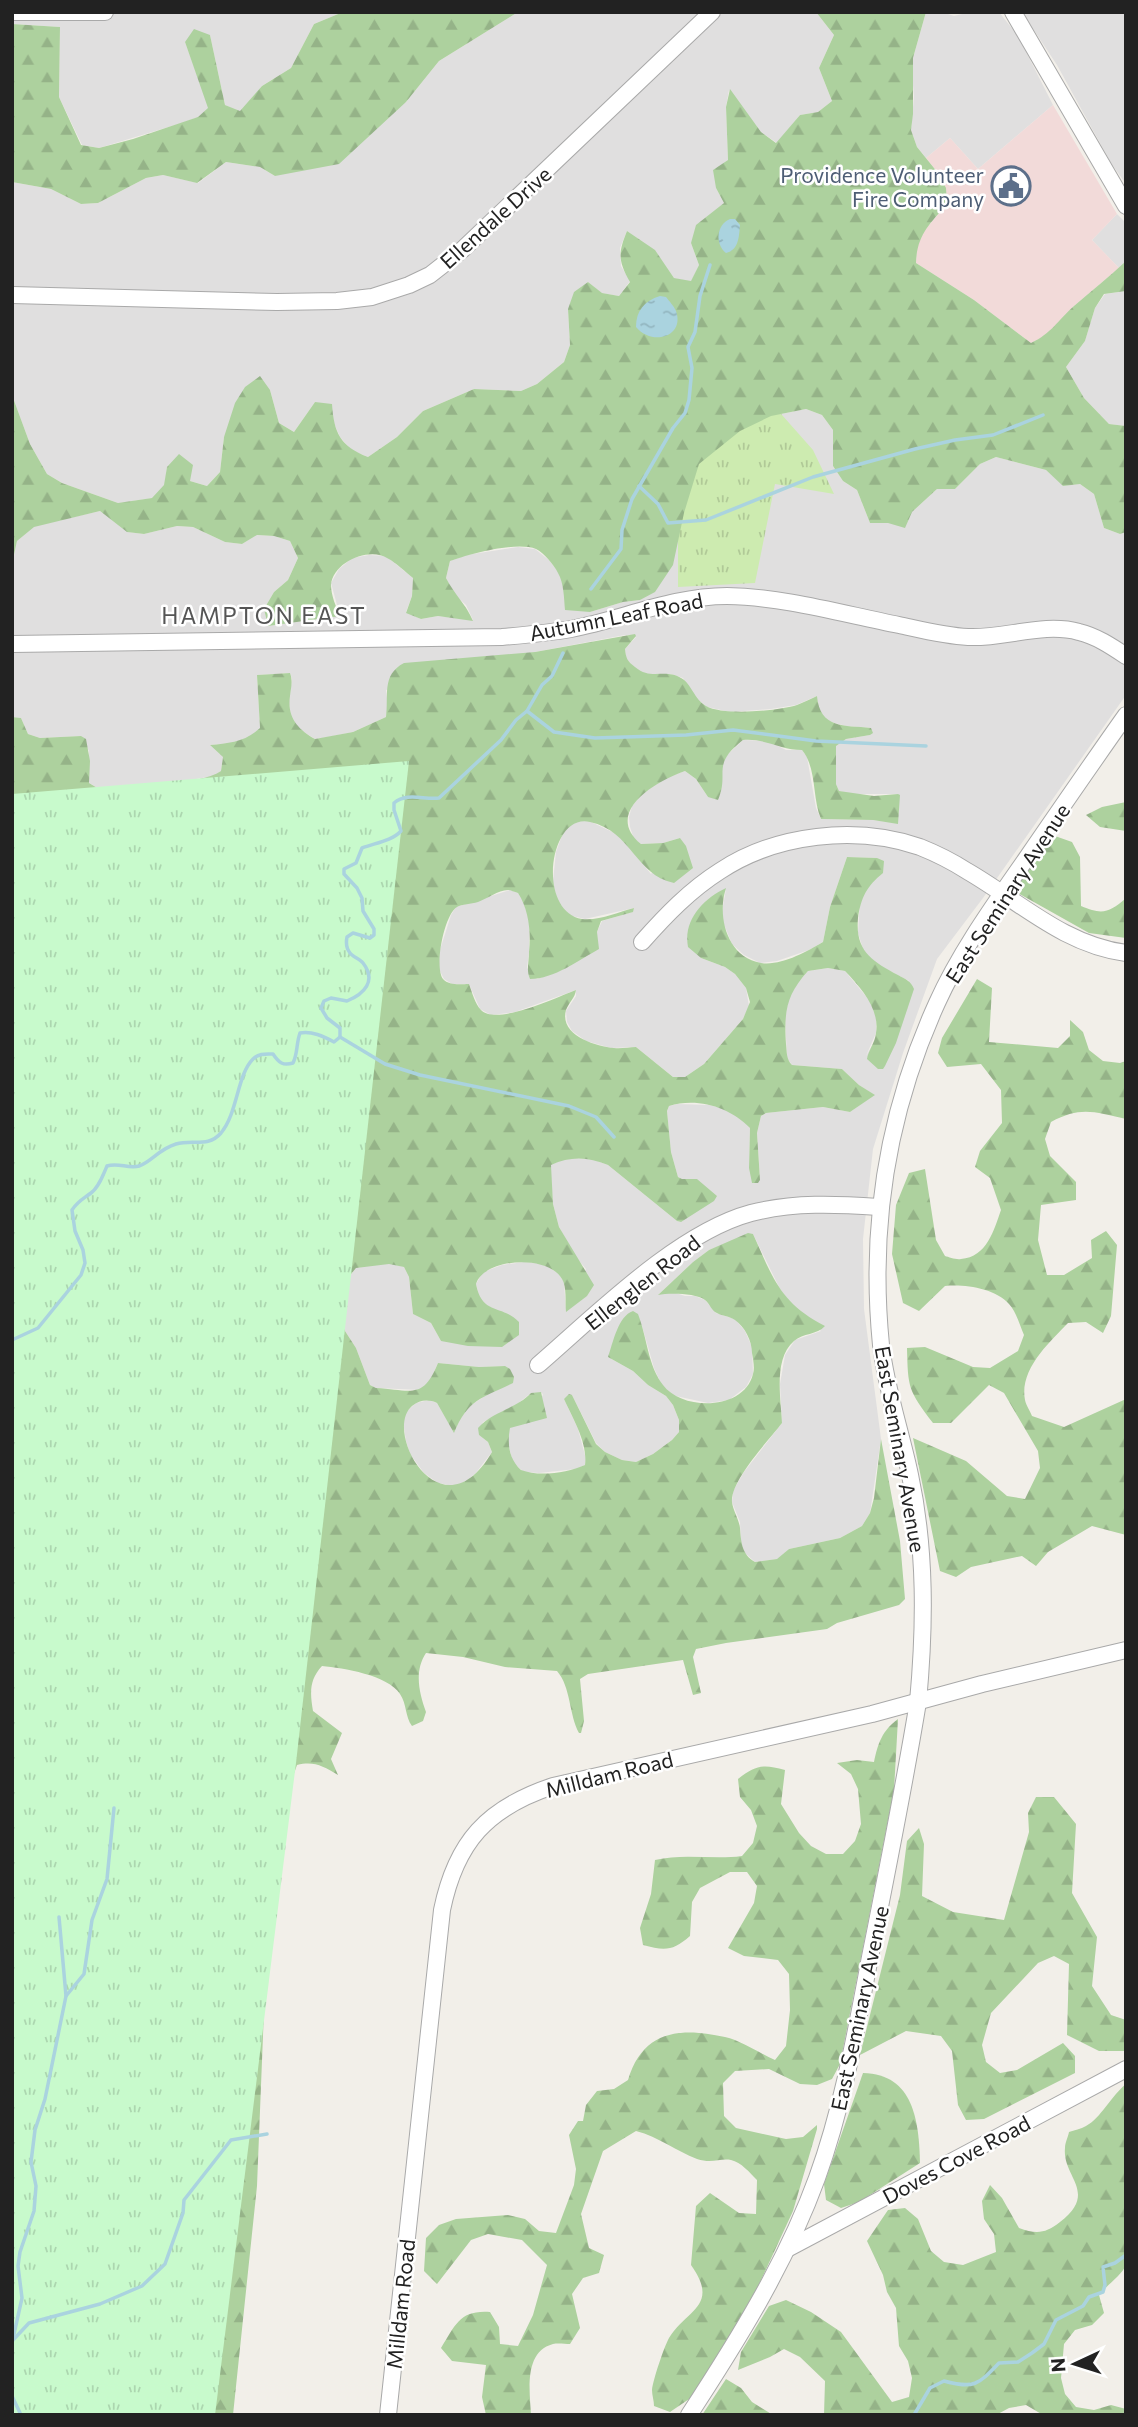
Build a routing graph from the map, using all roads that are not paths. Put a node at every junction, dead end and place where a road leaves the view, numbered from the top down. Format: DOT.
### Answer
graph roads {
  1 [pos="12,12"];
  2 [pos="105,12"];
  3 [pos="712,12"];
  4 [pos="1013,12"];
  5 [pos="1126,206"];
  6 [pos="12,295"];
  7 [pos="12,644"];
  8 [pos="1126,656"];
  9 [pos="1126,715"];
  10 [pos="1002,893"];
  11 [pos="642,942"];
  12 [pos="1126,953"];
  13 [pos="880,1207"];
  14 [pos="538,1365"];
  15 [pos="1126,1650"];
  16 [pos="918,1702"];
  17 [pos="1126,2069"];
  18 [pos="787,2249"];
  19 [pos="388,2415"];
  20 [pos="689,2415"];
  1 -- 2 [label="street"];
  3 -- 6 [label="street, Ellendale Drive"];
  4 -- 5 [label="street"];
  7 -- 8 [label="street, Autumn Leaf Road"];
  9 -- 10 [label="street, East Seminary Avenue"];
  10 -- 11 [label="street"];
  10 -- 12 [label="street"];
  10 -- 13 [label="street, East Seminary Avenue"];
  13 -- 14 [label="street, Ellenglen Road"];
  13 -- 16 [label="street, East Seminary Avenue"];
  15 -- 16 [label="street, Milldam Road"];
  16 -- 18 [label="street, East Seminary Avenue"];
  16 -- 19 [label="street, Milldam Road"];
  17 -- 18 [label="street, Doves Cove Road"];
  18 -- 20 [label="street, East Seminary Avenue"];
}
